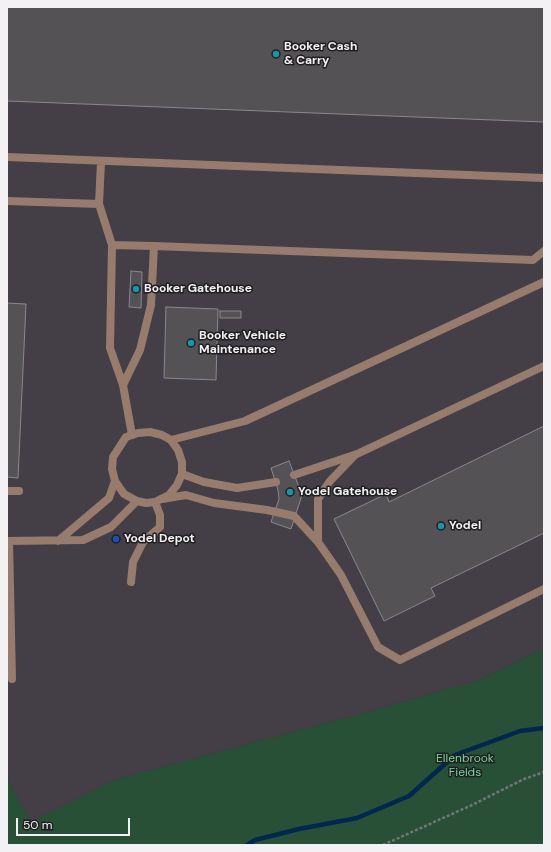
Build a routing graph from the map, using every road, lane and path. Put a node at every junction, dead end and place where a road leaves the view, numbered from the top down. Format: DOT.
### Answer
graph roads {
  1 [pos="7,157"];
  2 [pos="101,162"];
  3 [pos="544,178"];
  4 [pos="7,201"];
  5 [pos="99,204"];
  6 [pos="112,245"];
  7 [pos="154,246"];
  8 [pos="544,251"];
  9 [pos="544,282"];
  10 [pos="544,366"];
  11 [pos="124,385"];
  12 [pos="132,435"];
  13 [pos="171,440"];
  14 [pos="357,454"];
  15 [pos="182,474"];
  16 [pos="294,474"];
  17 [pos="115,481"];
  18 [pos="276,482"];
  19 [pos="7,491"];
  20 [pos="19,492"];
  21 [pos="138,501"];
  22 [pos="158,501"];
  23 [pos="8,541"];
  24 [pos="58,541"];
  25 [pos="318,542"];
  26 [pos="131,582"];
  27 [pos="8,585"];
  28 [pos="544,590"];
  29 [pos="12,679"];
  30 [pos="544,772"];
  31 [pos="383,845"];
  1 -- 2 [label="street"];
  2 -- 3 [label="street"];
  2 -- 5 [label="street"];
  4 -- 5 [label="street"];
  5 -- 6 [label="street"];
  6 -- 7 [label="street"];
  6 -- 11 [label="street"];
  7 -- 8 [label="street"];
  7 -- 11 [label="street"];
  9 -- 13 [label="street"];
  10 -- 14 [label="street"];
  11 -- 12 [label="street"];
  12 -- 13 [label="street"];
  12 -- 17 [label="street"];
  13 -- 15 [label="street"];
  14 -- 16 [label="street"];
  14 -- 25 [label="street"];
  15 -- 18 [label="street"];
  15 -- 22 [label="street"];
  17 -- 21 [label="street"];
  17 -- 24 [label="street"];
  19 -- 20 [label="street"];
  21 -- 22 [label="street"];
  21 -- 24 [label="street"];
  22 -- 25 [label="street"];
  22 -- 26 [label="street"];
  23 -- 24 [label="street"];
  23 -- 27 [label="street"];
  25 -- 28 [label="street"];
  27 -- 29 [label="street"];
  30 -- 31 [label="path"];
}
